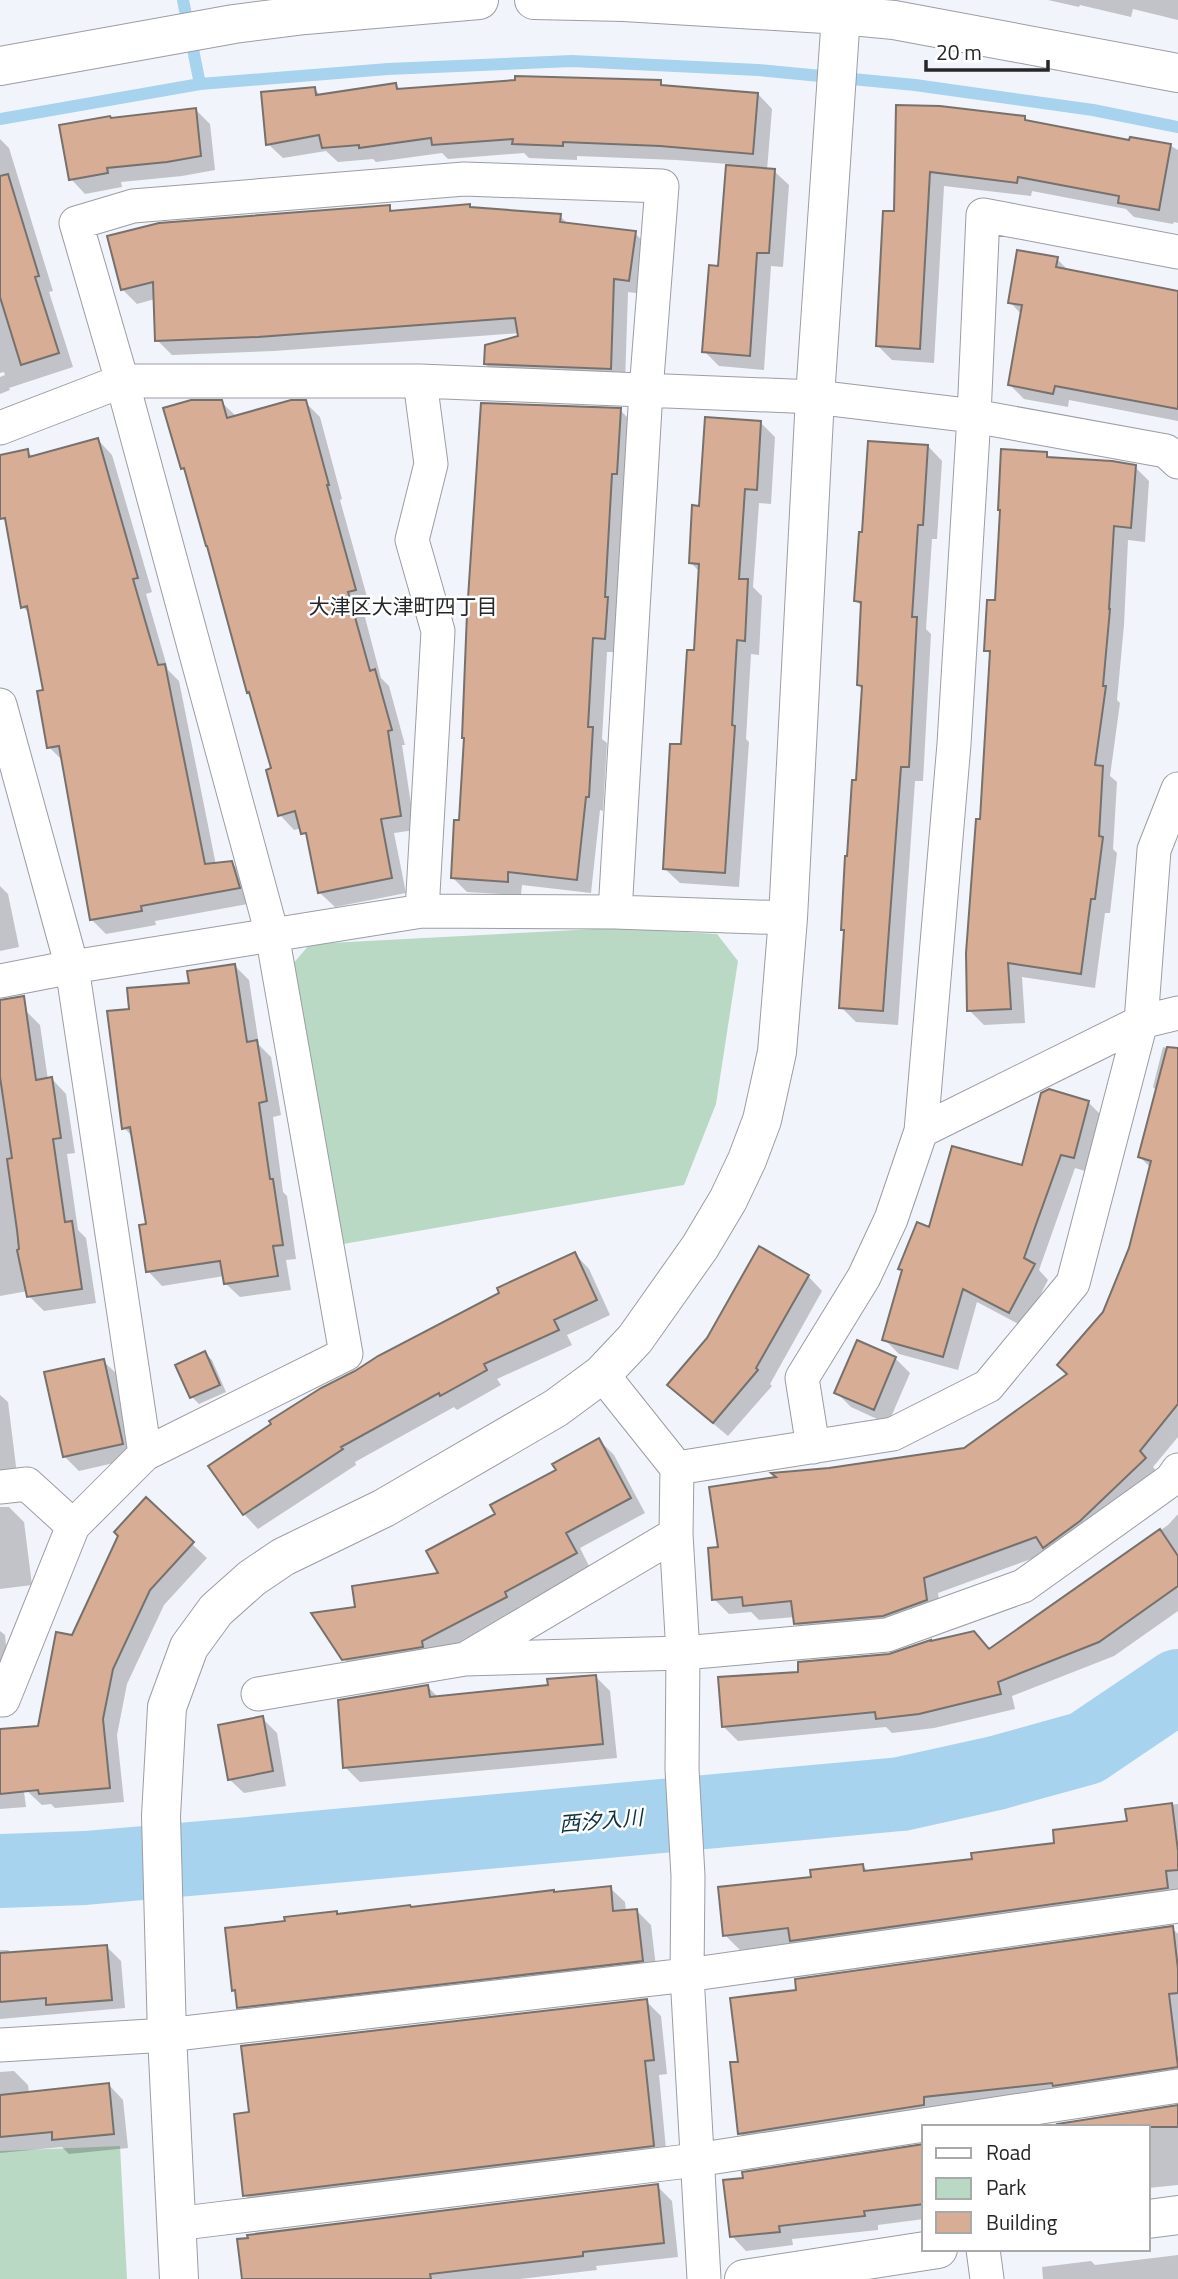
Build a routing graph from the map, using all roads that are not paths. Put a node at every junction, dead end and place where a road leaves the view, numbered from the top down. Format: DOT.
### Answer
graph roads {
  1 [pos="479,0"];
  2 [pos="534,0"];
  3 [pos="304,7"];
  4 [pos="895,10"];
  5 [pos="231,12"];
  6 [pos="841,15"];
  7 [pos="0,66"];
  8 [pos="1178,73"];
  9 [pos="1178,251"];
  10 [pos="122,381"];
  11 [pos="420,381"];
  12 [pos="646,391"];
  13 [pos="815,397"];
  14 [pos="974,416"];
  15 [pos="0,428"];
  16 [pos="1178,461"];
  17 [pos="0,705"];
  18 [pos="1178,789"];
  19 [pos="422,911"];
  20 [pos="615,912"];
  21 [pos="788,918"];
  22 [pos="272,934"];
  23 [pos="72,967"];
  24 [pos="0,981"];
  25 [pos="1178,1013"];
  26 [pos="1141,1022"];
  27 [pos="921,1130"];
  28 [pos="602,1374"];
  29 [pos="813,1447"];
  30 [pos="145,1454"];
  31 [pos="677,1468"];
  32 [pos="1178,1470"];
  33 [pos="0,1487"];
  34 [pos="73,1526"];
  35 [pos="676,1535"];
  36 [pos="683,1653"];
  37 [pos="465,1659"];
  38 [pos="258,1694"];
  39 [pos="0,1700"];
  40 [pos="1178,1906"];
  41 [pos="687,1975"];
  42 [pos="167,2035"];
  43 [pos="0,2045"];
  44 [pos="1178,2086"];
  45 [pos="927,2125"];
  46 [pos="922,2126"];
  47 [pos="696,2161"];
  48 [pos="1178,2215"];
  49 [pos="1150,2219"];
  50 [pos="175,2224"];
  51 [pos="925,2251"];
  52 [pos="984,2251"];
  53 [pos="179,2279"];
  54 [pos="704,2279"];
  55 [pos="744,2279"];
  56 [pos="987,2279"];
  1 -- 3 [label="street"];
  2 -- 6 [label="street"];
  3 -- 5 [label="street"];
  4 -- 6 [label="street"];
  4 -- 8 [label="street"];
  5 -- 7 [label="street"];
  6 -- 13 [label="street"];
  9 -- 14 [label="street"];
  10 -- 11 [label="street"];
  10 -- 12 [label="street"];
  10 -- 15 [label="street"];
  10 -- 22 [label="street"];
  11 -- 12 [label="street"];
  11 -- 19 [label="street"];
  12 -- 13 [label="street"];
  12 -- 20 [label="street"];
  13 -- 14 [label="street"];
  13 -- 21 [label="street"];
  14 -- 16 [label="street"];
  14 -- 27 [label="street"];
  17 -- 23 [label="street"];
  18 -- 26 [label="street"];
  19 -- 20 [label="street"];
  19 -- 22 [label="street"];
  20 -- 21 [label="street"];
  21 -- 28 [label="street"];
  22 -- 23 [label="street"];
  22 -- 30 [label="street"];
  23 -- 24 [label="street"];
  23 -- 30 [label="street"];
  25 -- 26 [label="street"];
  26 -- 27 [label="street"];
  26 -- 29 [label="street"];
  27 -- 29 [label="street"];
  28 -- 31 [label="street"];
  28 -- 42 [label="street"];
  29 -- 31 [label="street"];
  30 -- 34 [label="street"];
  31 -- 35 [label="street"];
  32 -- 36 [label="street"];
  33 -- 34 [label="street"];
  34 -- 39 [label="street"];
  35 -- 36 [label="street"];
  35 -- 37 [label="street"];
  36 -- 37 [label="street"];
  36 -- 41 [label="street"];
  37 -- 38 [label="street"];
  40 -- 41 [label="street"];
  41 -- 42 [label="street"];
  41 -- 47 [label="street"];
  42 -- 43 [label="street"];
  42 -- 50 [label="street"];
  44 -- 45 [label="street"];
  46 -- 47 [label="street"];
  47 -- 50 [label="street"];
  47 -- 54 [label="street"];
  48 -- 49 [label="street"];
  50 -- 53 [label="street"];
  51 -- 55 [label="street"];
  52 -- 56 [label="street"];
}
